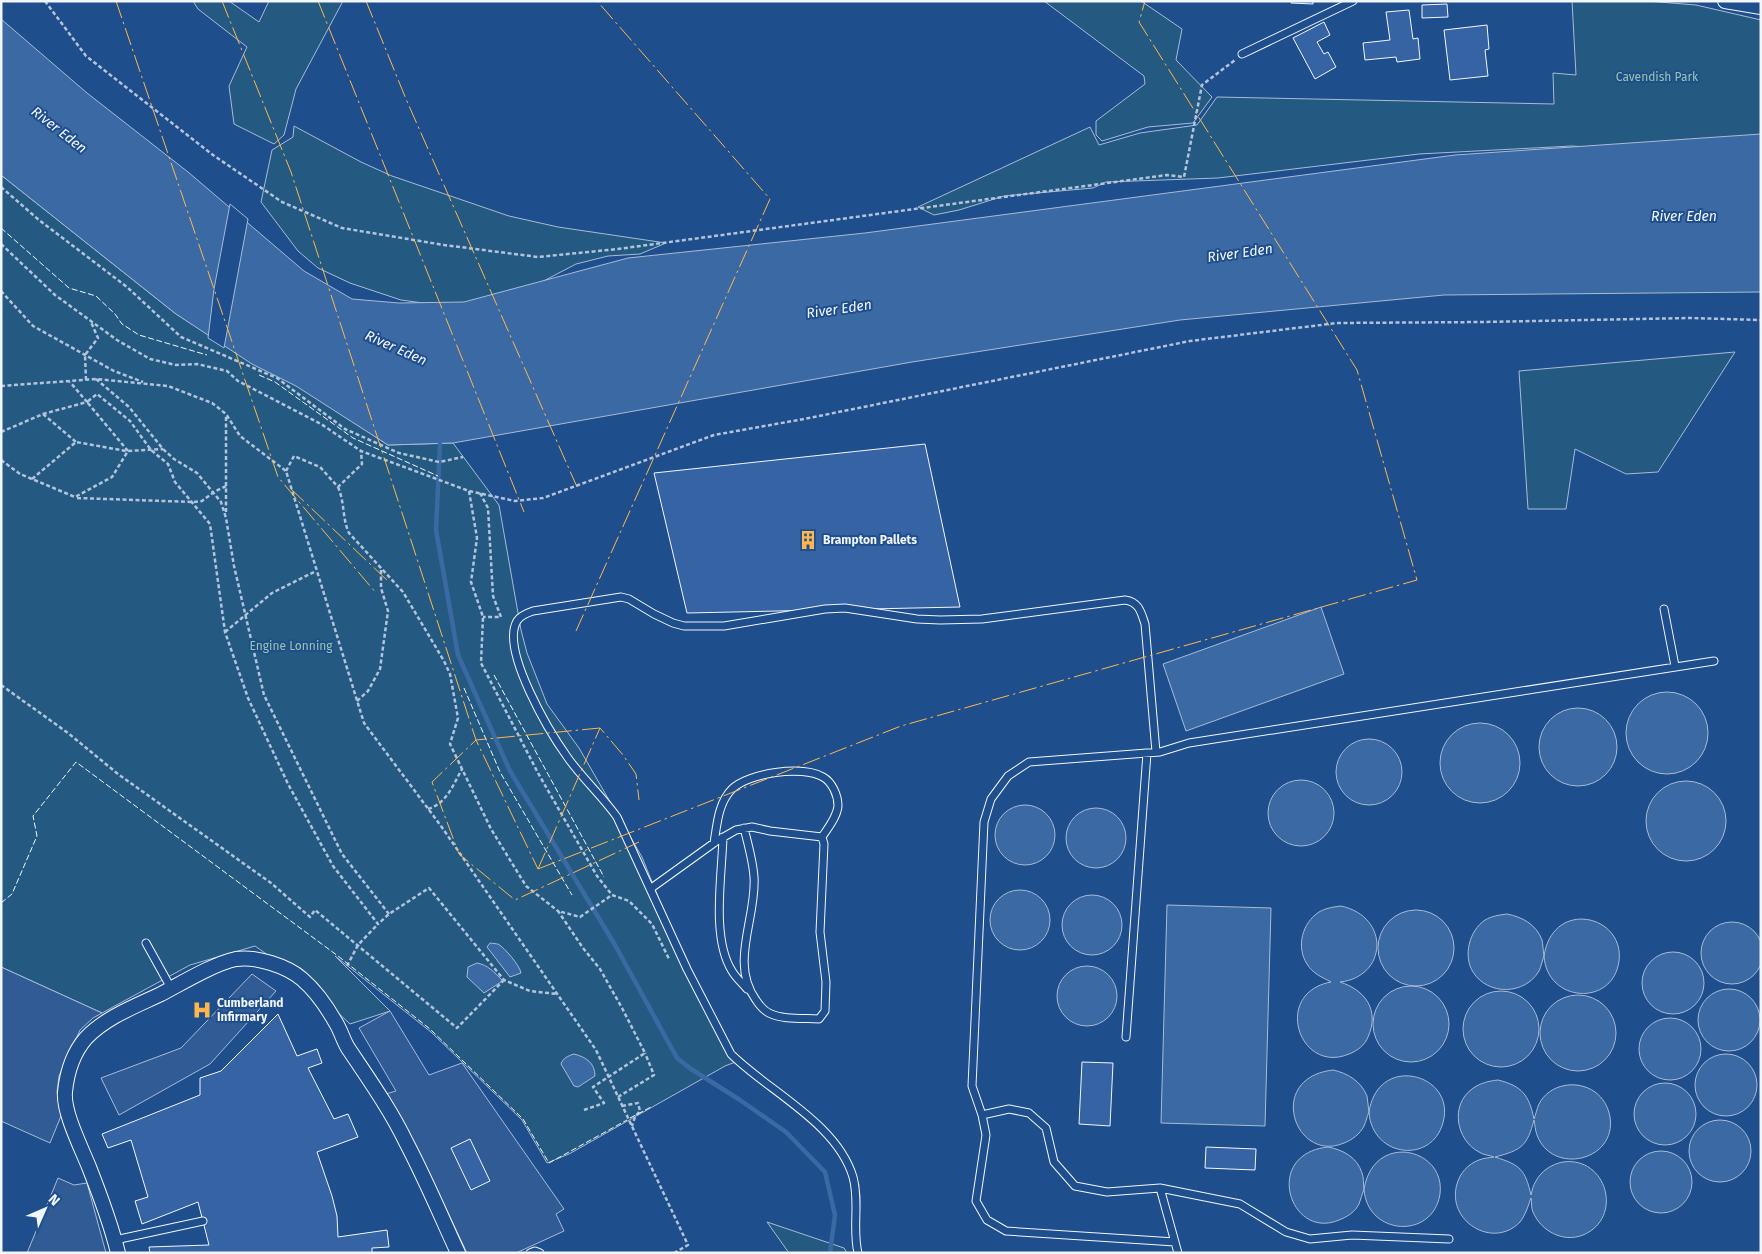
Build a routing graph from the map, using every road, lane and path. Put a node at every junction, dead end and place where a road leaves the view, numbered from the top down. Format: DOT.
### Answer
graph roads {
  1 [pos="45,1"];
  2 [pos="1353,1"];
  3 [pos="1725,1"];
  4 [pos="1761,7"];
  5 [pos="1242,54"];
  6 [pos="1,187"];
  7 [pos="1,244"];
  8 [pos="1,291"];
  9 [pos="1761,320"];
  10 [pos="90,321"];
  11 [pos="85,355"];
  12 [pos="96,379"];
  13 [pos="86,380"];
  14 [pos="70,382"];
  15 [pos="146,383"];
  16 [pos="1,386"];
  17 [pos="87,402"];
  18 [pos="43,414"];
  19 [pos="226,414"];
  20 [pos="1,432"];
  21 [pos="76,442"];
  22 [pos="163,449"];
  23 [pos="151,450"];
  24 [pos="128,451"];
  25 [pos="361,452"];
  26 [pos="463,457"];
  27 [pos="1,460"];
  28 [pos="286,471"];
  29 [pos="32,479"];
  30 [pos="226,486"];
  31 [pos="338,487"];
  32 [pos="469,491"];
  33 [pos="214,492"];
  34 [pos="480,493"];
  35 [pos="75,498"];
  36 [pos="193,502"];
  37 [pos="226,518"];
  38 [pos="381,567"];
  39 [pos="316,570"];
  40 [pos="1664,609"];
  41 [pos="246,614"];
  42 [pos="483,617"];
  43 [pos="225,632"];
  44 [pos="1714,660"];
  45 [pos="1675,666"];
  46 [pos="1,685"];
  47 [pos="357,701"];
  48 [pos="1156,752"];
  49 [pos="1146,753"];
  50 [pos="462,769"];
  51 [pos="428,808"];
  52 [pos="744,828"];
  53 [pos="724,837"];
  54 [pos="822,837"];
  55 [pos="714,843"];
  56 [pos="650,889"];
  57 [pos="612,895"];
  58 [pos="558,911"];
  59 [pos="389,914"];
  60 [pos="378,924"];
  61 [pos="146,943"];
  62 [pos="358,945"];
  63 [pos="671,963"];
  64 [pos="348,966"];
  65 [pos="504,980"];
  66 [pos="171,988"];
  67 [pos="557,994"];
  68 [pos="752,995"];
  69 [pos="1126,1038"];
  70 [pos="645,1053"];
  71 [pos="609,1077"];
  72 [pos="618,1097"];
  73 [pos="622,1106"];
  74 [pos="584,1110"];
  75 [pos="982,1115"];
  76 [pos="632,1126"];
  77 [pos="1160,1188"];
  78 [pos="202,1221"];
  79 [pos="1449,1240"];
  80 [pos="1175,1242"];
  81 [pos="117,1246"];
  82 [pos="458,1253"];
  83 [pos="530,1253"];
  84 [pos="540,1253"];
  85 [pos="674,1253"];
  86 [pos="858,1253"];
  87 [pos="1178,1253"];
  1 -- 5 [label="path"];
  2 -- 5 [label="lane"];
  3 -- 4 [label="street"];
  6 -- 26 [label="path"];
  7 -- 10 [label="path"];
  8 -- 11 [label="path"];
  9 -- 34 [label="path"];
  10 -- 11 [label="path"];
  10 -- 25 [label="path"];
  11 -- 13 [label="path"];
  11 -- 15 [label="path"];
  12 -- 13 [label="path"];
  12 -- 15 [label="path"];
  12 -- 22 [label="path"];
  13 -- 14 [label="path"];
  14 -- 16 [label="path"];
  14 -- 17 [label="path"];
  15 -- 19 [label="path"];
  17 -- 18 [label="path"];
  17 -- 23 [label="path"];
  17 -- 24 [label="path"];
  18 -- 20 [label="path"];
  18 -- 21 [label="path"];
  19 -- 28 [label="path"];
  19 -- 30 [label="path"];
  21 -- 24 [label="path"];
  21 -- 29 [label="path"];
  22 -- 23 [label="path"];
  22 -- 33 [label="path"];
  23 -- 24 [label="path"];
  23 -- 36 [label="path"];
  24 -- 35 [label="path"];
  25 -- 31 [label="path"];
  25 -- 32 [label="path"];
  27 -- 29 [label="path"];
  28 -- 31 [label="path"];
  28 -- 39 [label="path"];
  29 -- 35 [label="path"];
  30 -- 33 [label="path"];
  30 -- 37 [label="path"];
  31 -- 38 [label="path"];
  32 -- 34 [label="path"];
  32 -- 42 [label="path"];
  33 -- 36 [label="path"];
  33 -- 37 [label="path"];
  34 -- 42 [label="path"];
  35 -- 36 [label="path"];
  36 -- 43 [label="path"];
  37 -- 41 [label="path"];
  38 -- 47 [label="path"];
  38 -- 50 [label="path"];
  39 -- 41 [label="path"];
  39 -- 47 [label="path"];
  40 -- 45 [label="lane"];
  41 -- 43 [label="path"];
  41 -- 59 [label="path"];
  42 -- 57 [label="path"];
  43 -- 60 [label="path"];
  44 -- 45 [label="lane"];
  45 -- 48 [label="lane"];
  46 -- 62 [label="path"];
  47 -- 51 [label="path"];
  48 -- 49 [label="lane"];
  48 -- 56 [label="lane"];
  49 -- 69 [label="lane"];
  49 -- 75 [label="lane"];
  50 -- 51 [label="path"];
  50 -- 58 [label="path"];
  51 -- 67 [label="path"];
  52 -- 53 [label="lane"];
  52 -- 54 [label="lane"];
  52 -- 68 [label="lane"];
  53 -- 55 [label="lane"];
  53 -- 68 [label="lane"];
  54 -- 55 [label="lane"];
  54 -- 68 [label="lane"];
  55 -- 56 [label="lane"];
  56 -- 86 [label="lane"];
  57 -- 58 [label="path"];
  57 -- 63 [label="path"];
  58 -- 70 [label="path"];
  59 -- 60 [label="path"];
  59 -- 65 [label="path"];
  60 -- 62 [label="path"];
  61 -- 66 [label="lane"];
  62 -- 64 [label="path"];
  62 -- 65 [label="path"];
  65 -- 67 [label="path"];
  66 -- 81 [label="street"];
  66 -- 82 [label="street"];
  67 -- 71 [label="path"];
  70 -- 71 [label="path"];
  70 -- 72 [label="path"];
  71 -- 72 [label="path"];
  71 -- 74 [label="path"];
  72 -- 73 [label="path"];
  73 -- 76 [label="path"];
  73 -- 76 [label="path"];
  75 -- 77 [label="lane"];
  75 -- 80 [label="lane"];
  76 -- 85 [label="path"];
  77 -- 79 [label="lane"];
  77 -- 80 [label="lane"];
  78 -- 81 [label="lane"];
  80 -- 87 [label="lane"];
  83 -- 84 [label="lane"];
}
